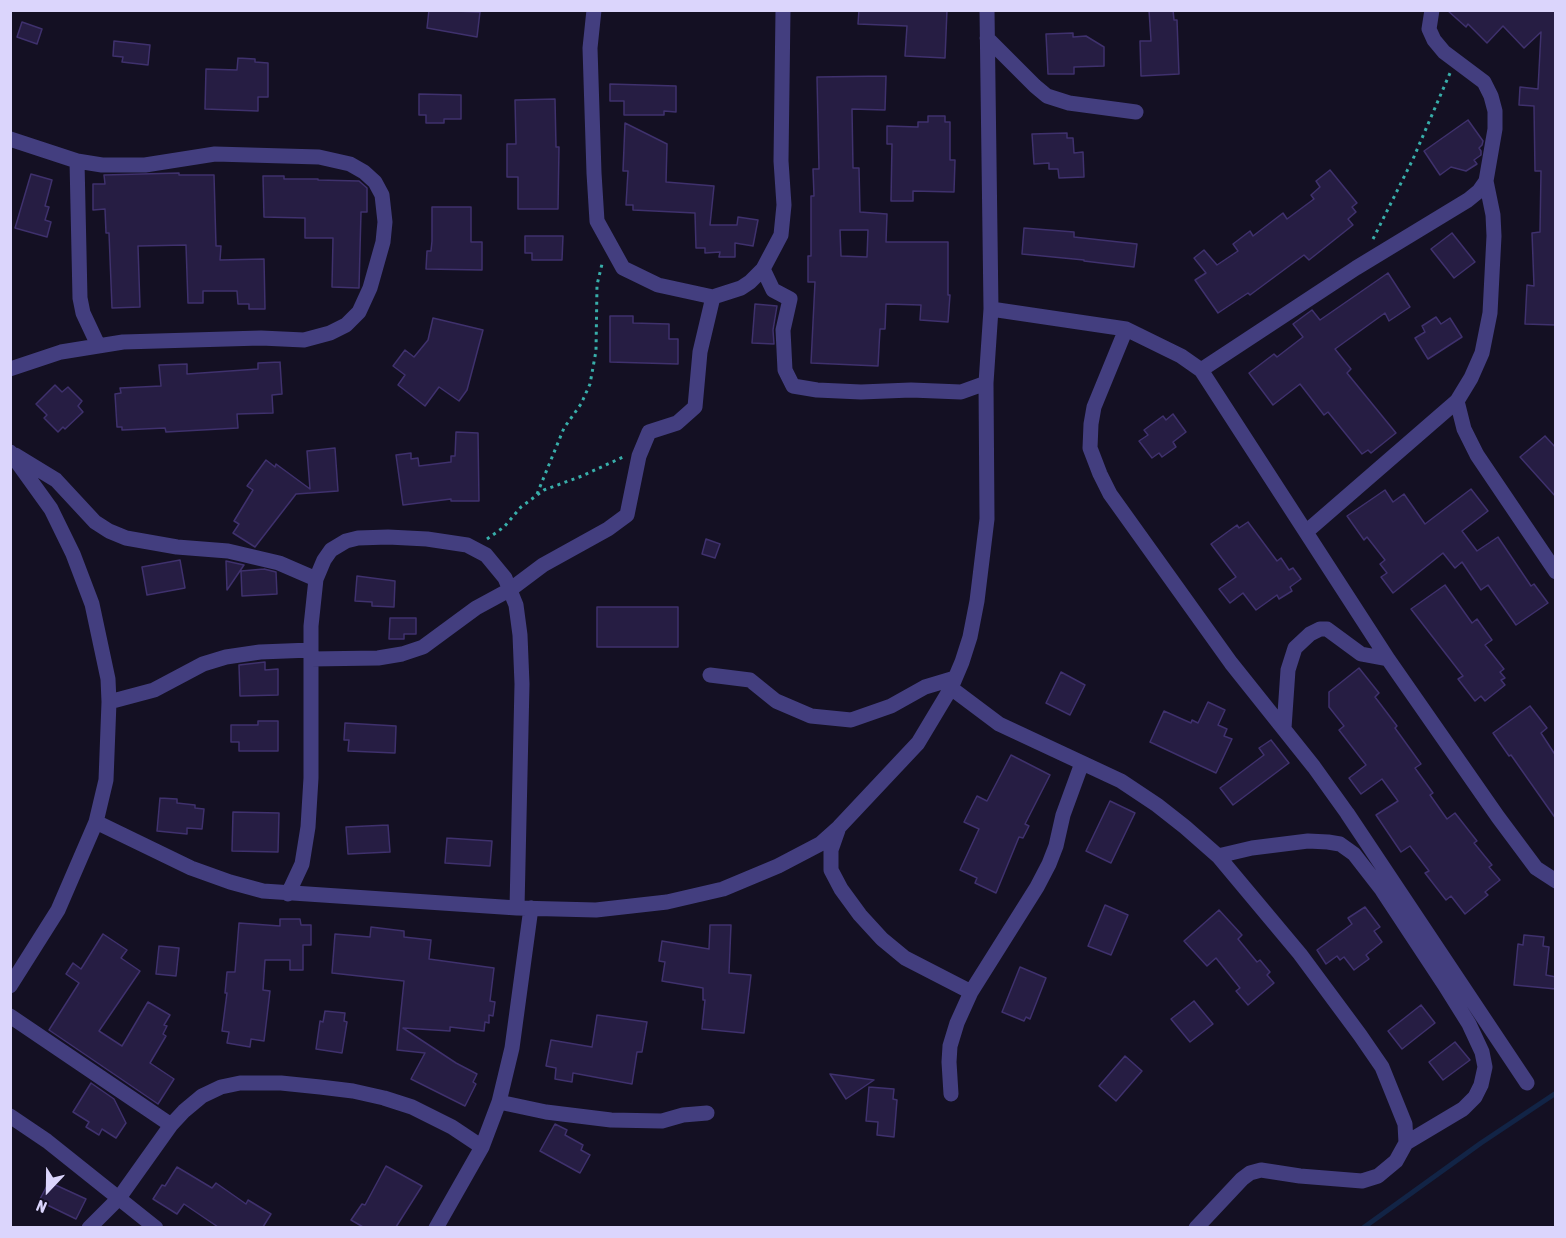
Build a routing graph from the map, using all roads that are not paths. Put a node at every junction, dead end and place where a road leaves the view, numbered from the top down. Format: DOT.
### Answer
graph roads {
  1 [pos="594,10"];
  2 [pos="783,10"];
  3 [pos="987,10"];
  4 [pos="1431,10"];
  5 [pos="987,38"];
  6 [pos="1136,112"];
  7 [pos="10,139"];
  8 [pos="77,161"];
  9 [pos="1486,181"];
  10 [pos="763,269"];
  11 [pos="713,297"];
  12 [pos="991,309"];
  13 [pos="1126,329"];
  14 [pos="98,345"];
  15 [pos="10,369"];
  16 [pos="1201,370"];
  17 [pos="987,383"];
  18 [pos="1457,402"];
  19 [pos="11,453"];
  20 [pos="1306,532"];
  21 [pos="1556,572"];
  22 [pos="316,579"];
  23 [pos="511,589"];
  24 [pos="311,655"];
  25 [pos="1388,659"];
  26 [pos="710,675"];
  27 [pos="953,683"];
  28 [pos="109,702"];
  29 [pos="1284,728"];
  30 [pos="1082,763"];
  31 [pos="96,822"];
  32 [pos="839,827"];
  33 [pos="1218,856"];
  34 [pos="1556,881"];
  35 [pos="288,894"];
  36 [pos="524,908"];
  37 [pos="10,986"];
  38 [pos="970,992"];
  39 [pos="10,1016"];
  40 [pos="1527,1083"];
  41 [pos="951,1094"];
  42 [pos="499,1102"];
  43 [pos="707,1113"];
  44 [pos="10,1116"];
  45 [pos="171,1125"];
  46 [pos="1406,1143"];
  47 [pos="482,1147"];
  48 [pos="119,1198"];
  49 [pos="89,1227"];
  50 [pos="156,1227"];
  51 [pos="436,1227"];
  52 [pos="1196,1227"];
  1 -- 11 [label="street"];
  2 -- 10 [label="street"];
  3 -- 5 [label="street"];
  4 -- 9 [label="street"];
  5 -- 6 [label="street"];
  5 -- 12 [label="street"];
  7 -- 8 [label="street"];
  8 -- 14 [label="street"];
  8 -- 14 [label="street"];
  9 -- 16 [label="street"];
  9 -- 18 [label="street"];
  10 -- 11 [label="street"];
  10 -- 17 [label="street"];
  11 -- 23 [label="street"];
  12 -- 13 [label="street"];
  12 -- 17 [label="street"];
  13 -- 16 [label="street"];
  13 -- 29 [label="street"];
  14 -- 15 [label="street"];
  16 -- 20 [label="street"];
  17 -- 27 [label="street"];
  18 -- 20 [label="street"];
  18 -- 21 [label="street"];
  19 -- 22 [label="street"];
  19 -- 28 [label="street"];
  20 -- 25 [label="street"];
  22 -- 23 [label="street"];
  22 -- 24 [label="street"];
  23 -- 24 [label="street"];
  23 -- 36 [label="street"];
  24 -- 28 [label="street"];
  24 -- 35 [label="street"];
  25 -- 29 [label="street"];
  25 -- 34 [label="street"];
  26 -- 27 [label="street"];
  27 -- 30 [label="street"];
  27 -- 32 [label="street"];
  28 -- 31 [label="street"];
  29 -- 40 [label="street"];
  30 -- 33 [label="street"];
  30 -- 38 [label="street"];
  31 -- 35 [label="street"];
  31 -- 37 [label="street"];
  32 -- 36 [label="street"];
  32 -- 38 [label="street"];
  33 -- 46 [label="street"];
  33 -- 46 [label="street"];
  35 -- 36 [label="street"];
  36 -- 42 [label="street"];
  38 -- 41 [label="street"];
  39 -- 45 [label="street"];
  42 -- 43 [label="street"];
  42 -- 47 [label="street"];
  44 -- 48 [label="street"];
  45 -- 47 [label="street"];
  45 -- 48 [label="street"];
  46 -- 52 [label="street"];
  47 -- 51 [label="street"];
  48 -- 49 [label="street"];
  48 -- 50 [label="street"];
}
